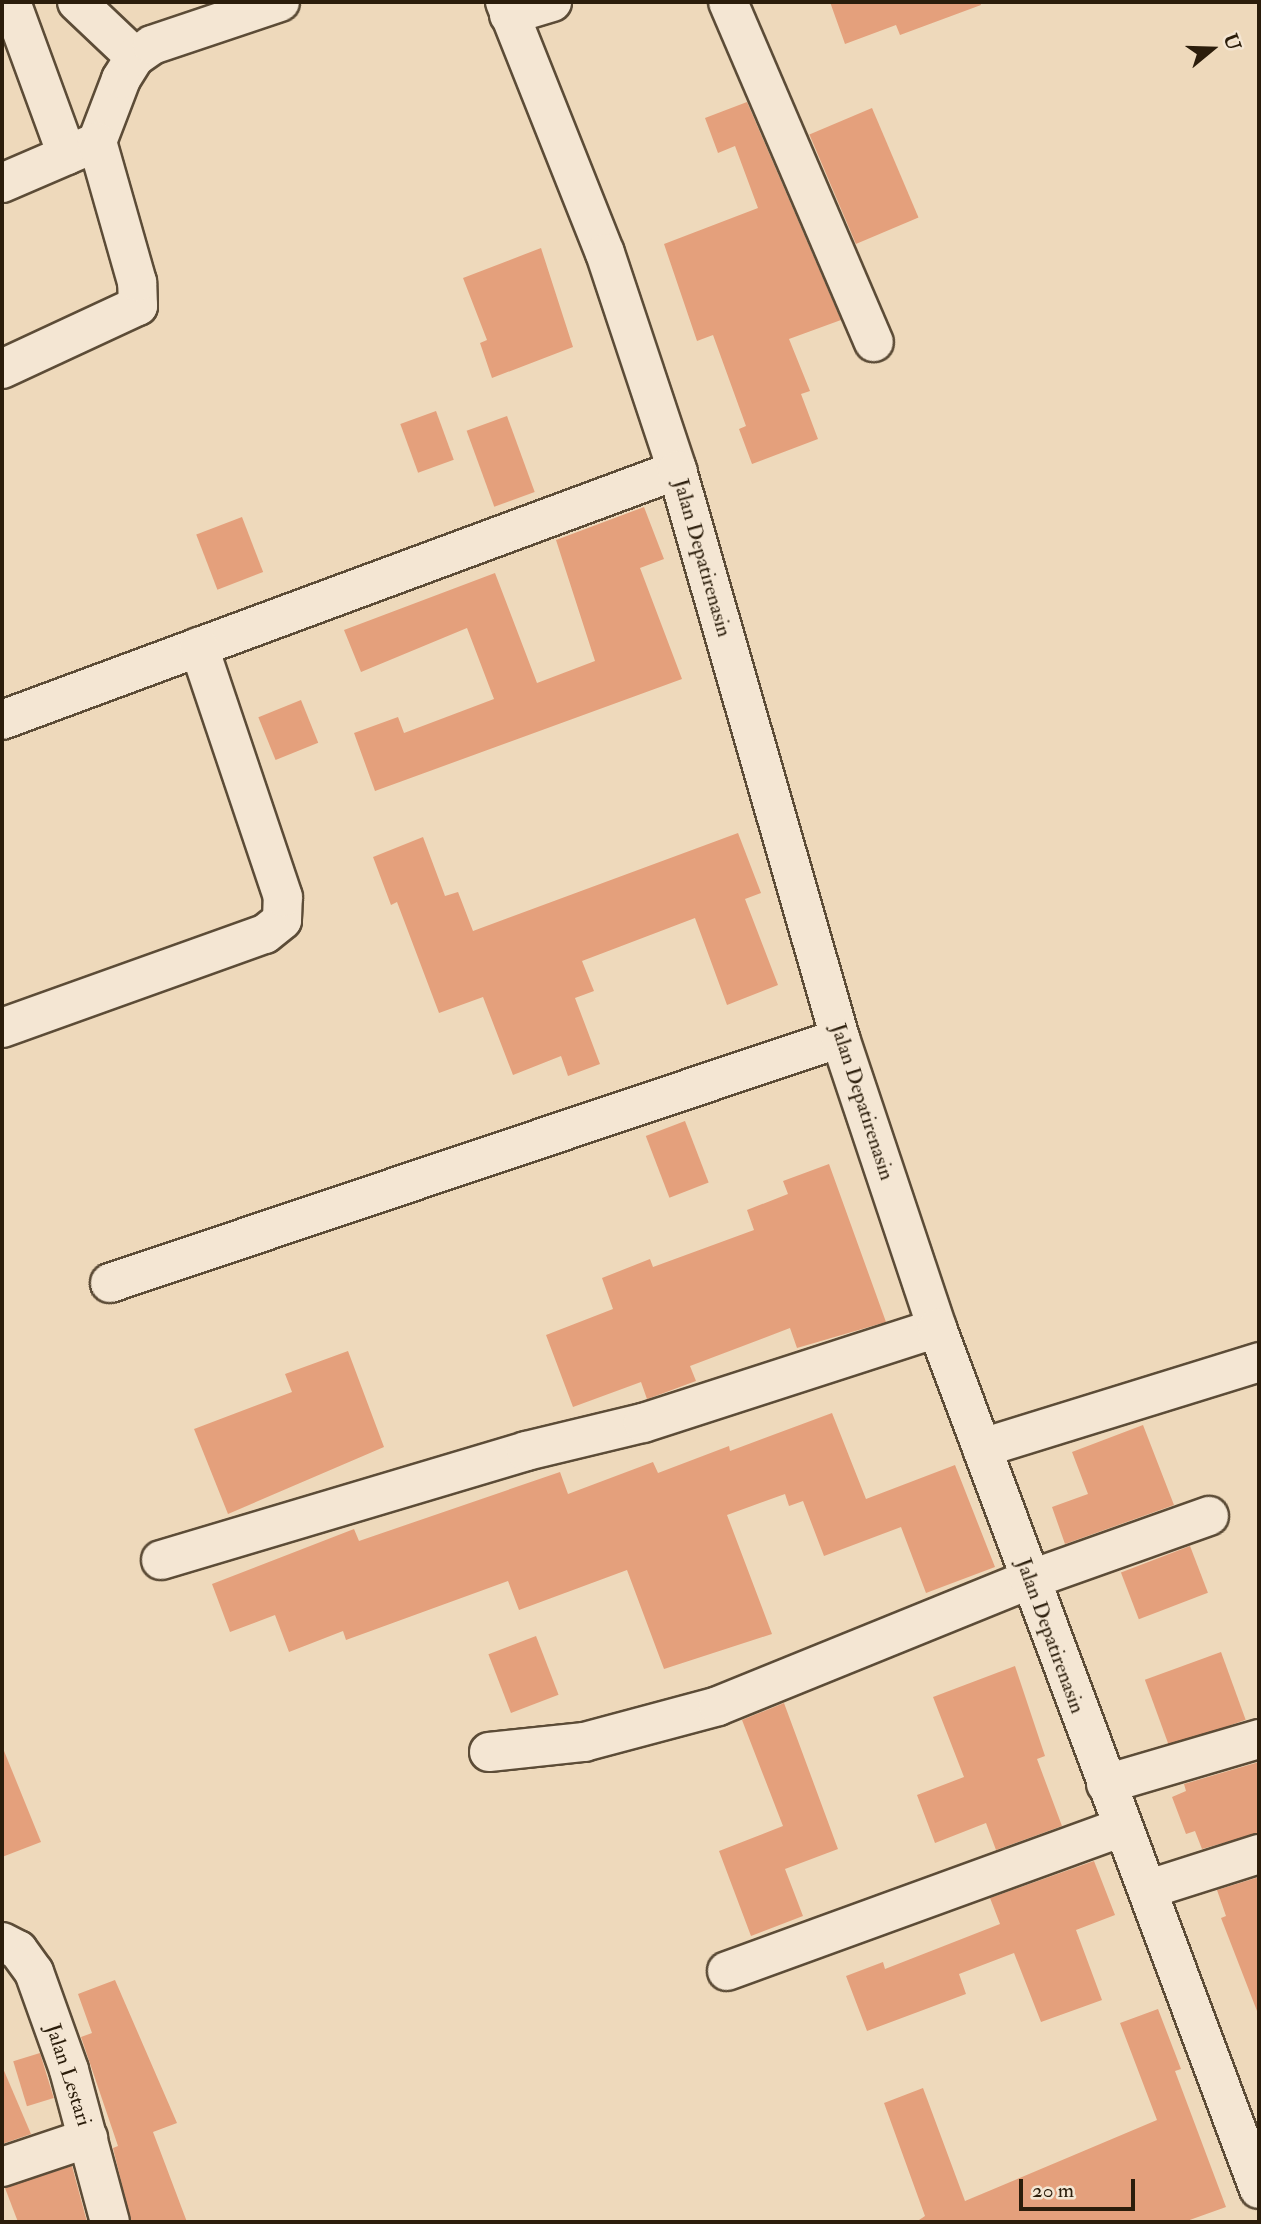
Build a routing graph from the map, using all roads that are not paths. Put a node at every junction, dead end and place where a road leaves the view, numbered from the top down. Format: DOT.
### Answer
graph roads {
  1 [pos="11,2"];
  2 [pos="77,2"];
  3 [pos="280,2"];
  4 [pos="552,2"];
  5 [pos="728,2"];
  6 [pos="507,8"];
  7 [pos="135,57"];
  8 [pos="82,149"];
  9 [pos="2,183"];
  10 [pos="874,342"];
  11 [pos="2,369"];
  12 [pos="677,470"];
  13 [pos="199,647"];
  14 [pos="2,720"];
  15 [pos="2,1028"];
  16 [pos="840,1038"];
  17 [pos="110,1283"];
  18 [pos="937,1328"];
  19 [pos="1259,1362"];
  20 [pos="982,1448"];
  21 [pos="1209,1516"];
  22 [pos="161,1560"];
  23 [pos="1029,1580"];
  24 [pos="1259,1739"];
  25 [pos="489,1752"];
  26 [pos="1106,1784"];
  27 [pos="1123,1827"];
  28 [pos="1259,1854"];
  29 [pos="1149,1889"];
  30 [pos="2,1942"];
  31 [pos="727,1971"];
  32 [pos="88,2138"];
  33 [pos="2,2167"];
  34 [pos="1259,2189"];
  35 [pos="110,2222"];
  1 -- 8 [label="street"];
  2 -- 7 [label="street"];
  3 -- 7 [label="street"];
  4 -- 6 [label="street"];
  5 -- 10 [label="street"];
  6 -- 12 [label="street, Jalan Depatirenasin"];
  7 -- 8 [label="street"];
  8 -- 9 [label="street"];
  8 -- 11 [label="street"];
  12 -- 13 [label="street"];
  12 -- 16 [label="street, Jalan Depatirenasin"];
  13 -- 14 [label="street"];
  13 -- 15 [label="street"];
  16 -- 17 [label="street"];
  16 -- 18 [label="street, Jalan Depatirenasin"];
  18 -- 20 [label="street, Jalan Depatirenasin"];
  18 -- 22 [label="street"];
  19 -- 20 [label="street"];
  20 -- 23 [label="street, Jalan Depatirenasin"];
  21 -- 23 [label="street"];
  23 -- 25 [label="street"];
  23 -- 26 [label="street, Jalan Depatirenasin"];
  24 -- 26 [label="street"];
  26 -- 27 [label="street, Jalan Depatirenasin"];
  27 -- 29 [label="street, Jalan Depatirenasin"];
  27 -- 31 [label="street"];
  28 -- 29 [label="street"];
  29 -- 34 [label="street, Jalan Depatirenasin"];
  30 -- 32 [label="street, Jalan Lestari"];
  32 -- 33 [label="street"];
  32 -- 35 [label="street, Jalan Lestari"];
}
